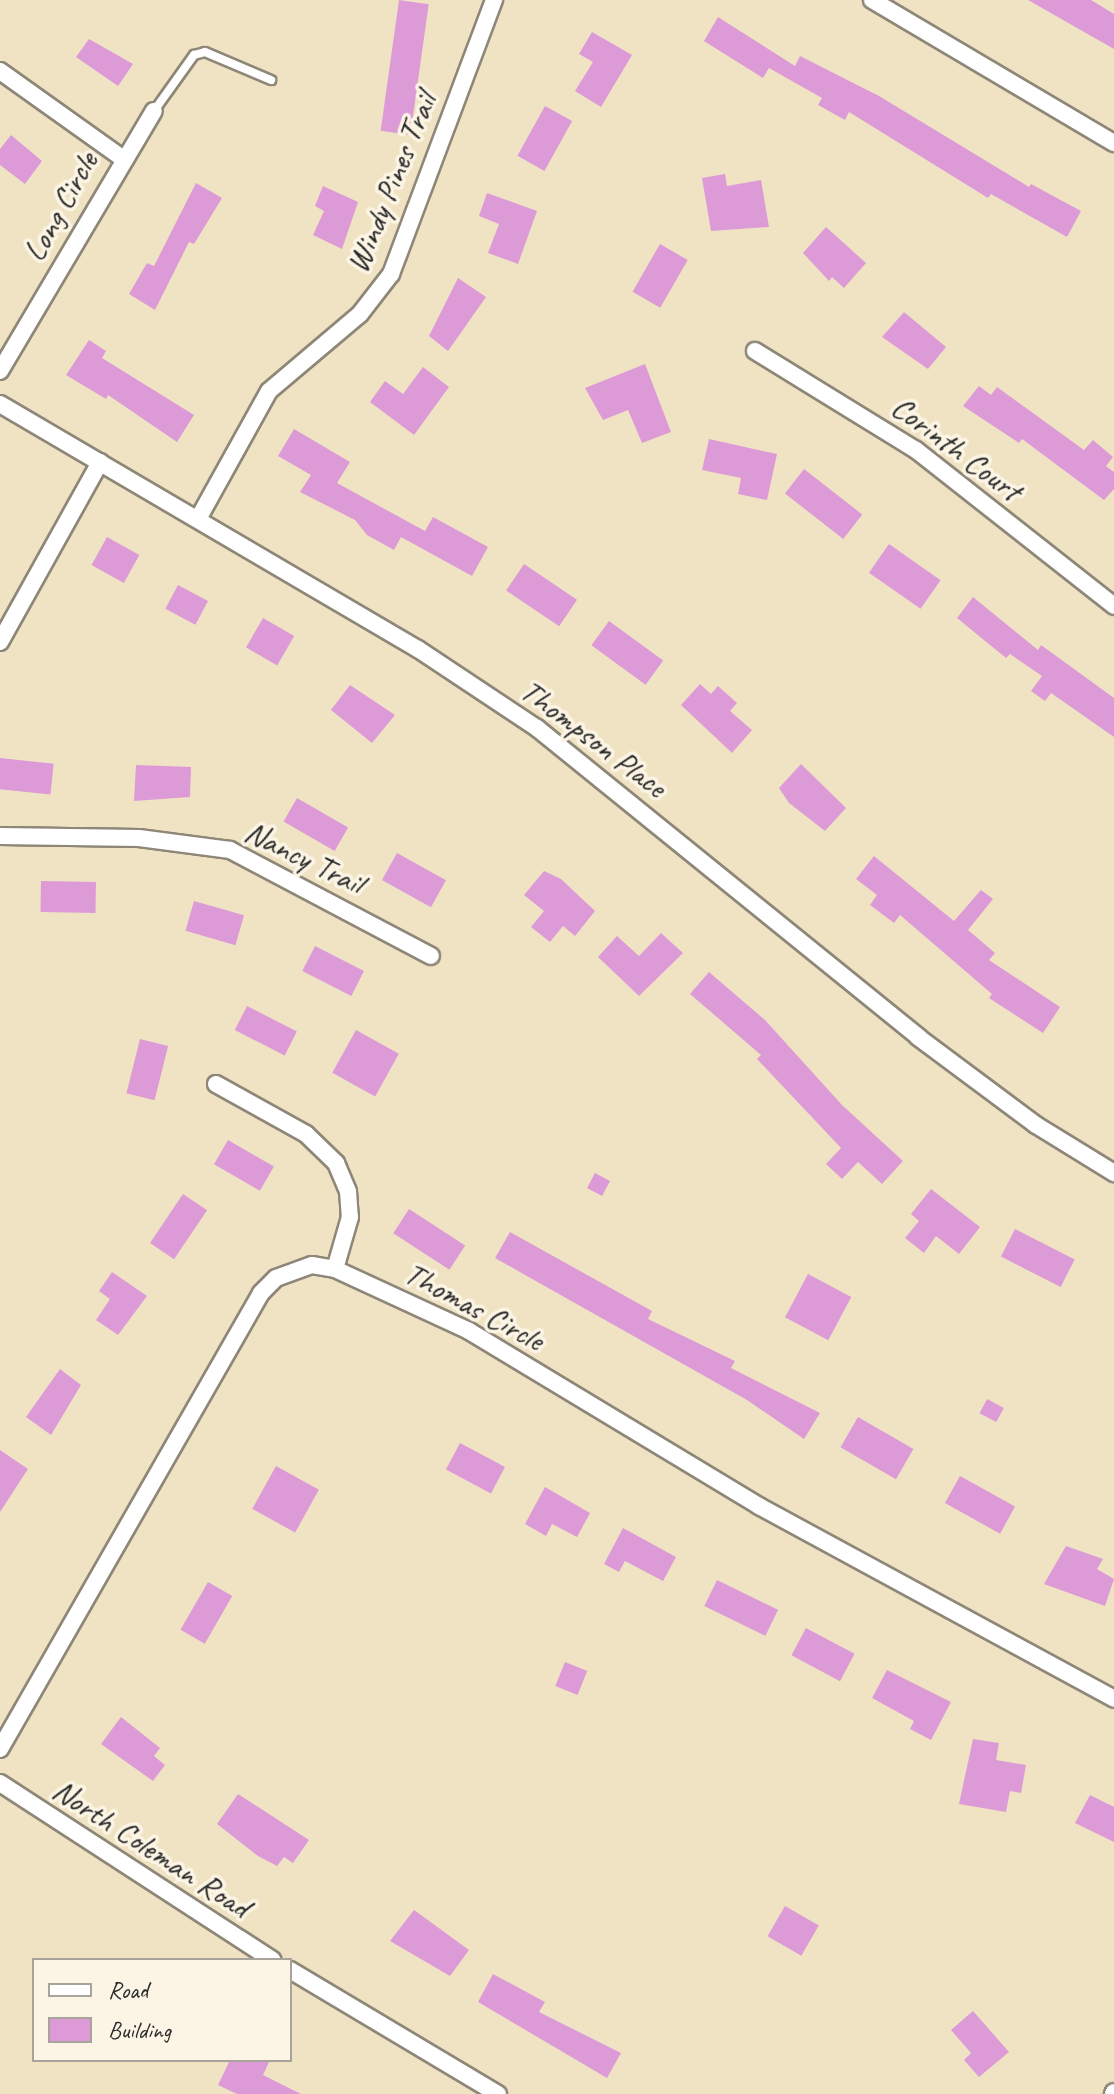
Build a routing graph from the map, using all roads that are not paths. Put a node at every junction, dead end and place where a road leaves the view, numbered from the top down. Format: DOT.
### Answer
graph roads {
  1 [pos="494,0"];
  2 [pos="872,0"];
  3 [pos="0,71"];
  4 [pos="271,80"];
  5 [pos="154,111"];
  6 [pos="1114,143"];
  7 [pos="125,160"];
  8 [pos="755,351"];
  9 [pos="0,371"];
  10 [pos="0,404"];
  11 [pos="100,462"];
  12 [pos="198,519"];
  13 [pos="1114,606"];
  14 [pos="0,642"];
  15 [pos="0,836"];
  16 [pos="431,956"];
  17 [pos="216,1084"];
  18 [pos="1114,1173"];
  19 [pos="335,1269"];
  20 [pos="1114,1699"];
  21 [pos="0,1749"];
  22 [pos="0,1783"];
  23 [pos="270,1958"];
  24 [pos="292,1971"];
  25 [pos="498,2094"];
  1 -- 12 [label="street, Windy Pines Trail"];
  2 -- 6 [label="street"];
  3 -- 7 [label="street, Long Circle"];
  4 -- 5 [label="lane"];
  5 -- 7 [label="street"];
  7 -- 9 [label="street, Long Circle"];
  8 -- 13 [label="street, Corinth Court"];
  10 -- 11 [label="street, Thompson Place"];
  11 -- 12 [label="street, Thompson Place"];
  11 -- 14 [label="street"];
  12 -- 18 [label="street, Thompson Place"];
  15 -- 16 [label="street, Nancy Trail"];
  17 -- 19 [label="street"];
  19 -- 20 [label="street, Thomas Circle"];
  19 -- 21 [label="street, Thomas Circle"];
  22 -- 23 [label="street, North Coleman Road"];
  24 -- 25 [label="street"];
}
